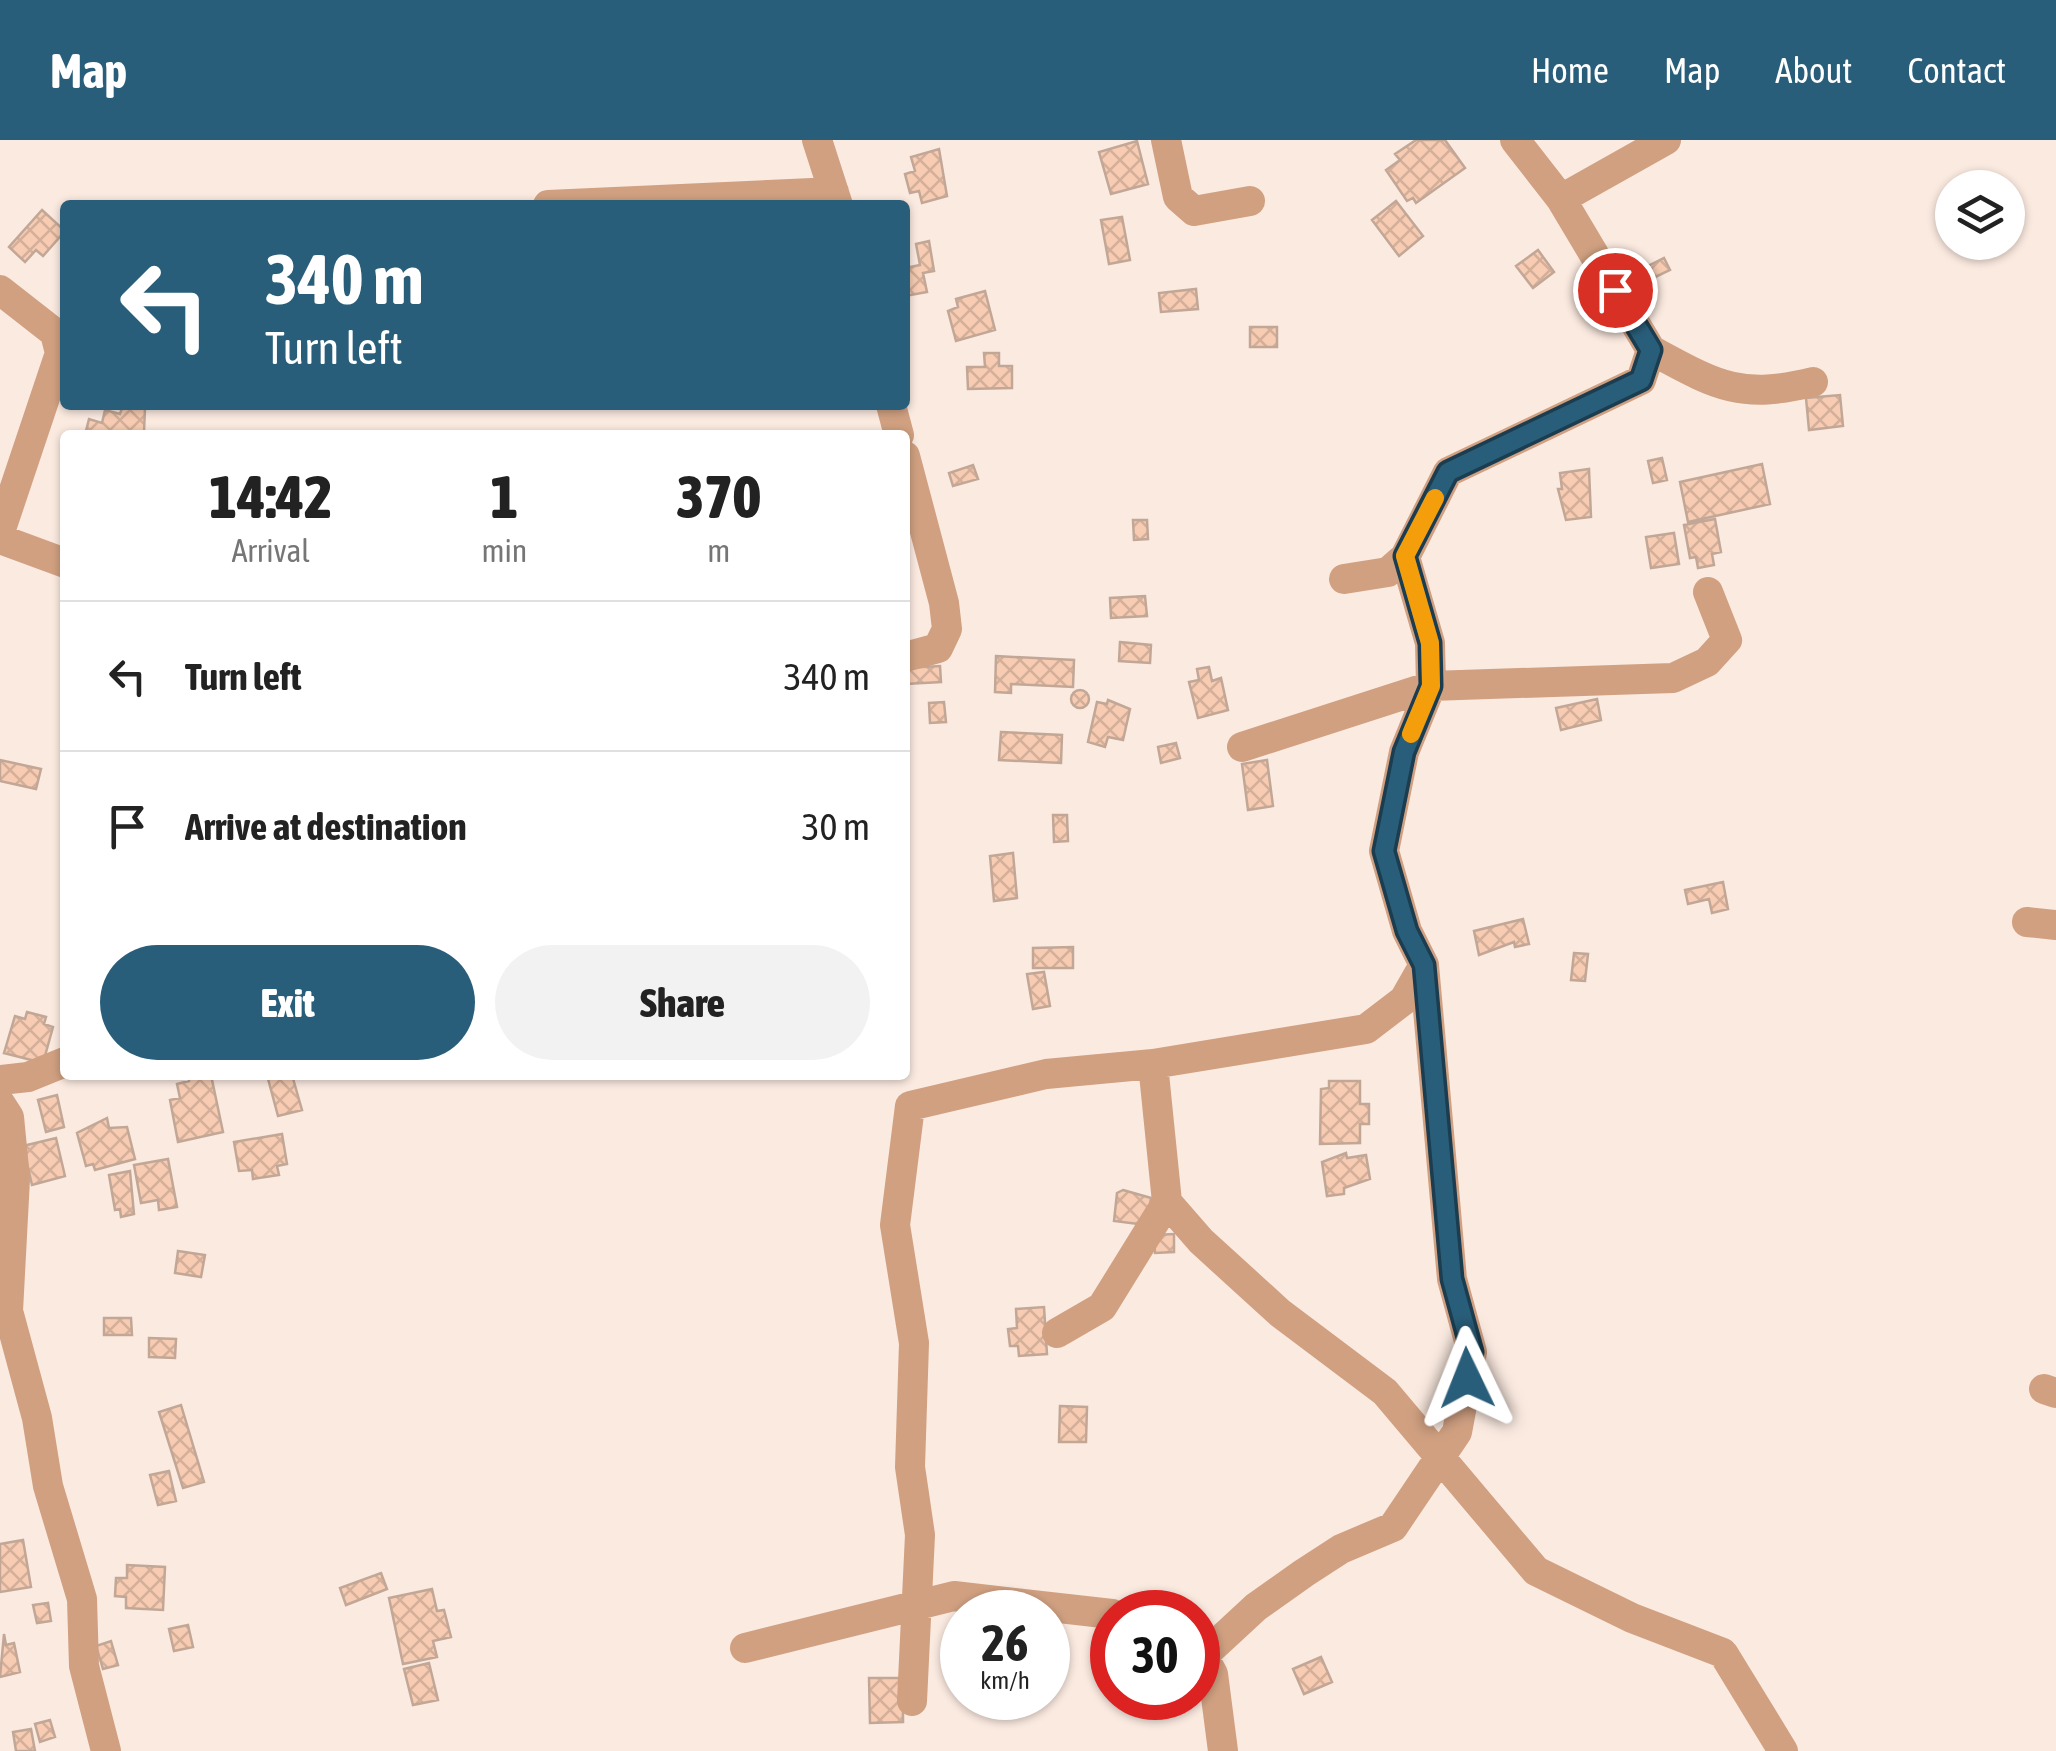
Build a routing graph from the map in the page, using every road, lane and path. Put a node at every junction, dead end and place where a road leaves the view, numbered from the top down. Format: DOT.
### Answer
graph roads {
  1 [pos="817,140"];
  2 [pos="1166,140"];
  3 [pos="1515,140"];
  4 [pos="1666,140"];
  5 [pos="836,199"];
  6 [pos="1562,199"];
  7 [pos="788,200"];
  8 [pos="1250,202"];
  9 [pos="0,290"];
  10 [pos="1651,350"];
  11 [pos="1814,382"];
  12 [pos="910,475"];
  13 [pos="0,535"];
  14 [pos="1405,556"];
  15 [pos="60,561"];
  16 [pos="1344,579"];
  17 [pos="1708,592"];
  18 [pos="910,656"];
  19 [pos="1431,686"];
  20 [pos="1242,747"];
  21 [pos="1424,965"];
  22 [pos="60,1064"];
  23 [pos="1153,1064"];
  24 [pos="0,1080"];
  25 [pos="0,1103"];
  26 [pos="1167,1202"];
  27 [pos="1058,1334"];
  28 [pos="1440,1457"];
  29 [pos="918,1606"];
  30 [pos="1090,1611"];
  31 [pos="1220,1636"];
  32 [pos="744,1648"];
  33 [pos="912,1701"];
  34 [pos="1219,1720"];
  35 [pos="106,1751"];
  36 [pos="1223,1751"];
  37 [pos="1783,1751"];
  1 -- 5 [label="street"];
  2 -- 8 [label="street"];
  3 -- 6 [label="street"];
  4 -- 6 [label="street"];
  5 -- 7 [label="street"];
  6 -- 10 [label="street"];
  9 -- 13 [label="street"];
  10 -- 11 [label="street"];
  10 -- 14 [label="street"];
  12 -- 18 [label="street"];
  13 -- 15 [label="street"];
  14 -- 16 [label="street"];
  14 -- 19 [label="street"];
  17 -- 19 [label="street"];
  19 -- 20 [label="street"];
  19 -- 21 [label="street"];
  21 -- 23 [label="street"];
  21 -- 28 [label="street"];
  22 -- 24 [label="street"];
  23 -- 26 [label="street"];
  23 -- 29 [label="street"];
  25 -- 35 [label="street"];
  26 -- 27 [label="street"];
  26 -- 28 [label="street"];
  28 -- 31 [label="street"];
  28 -- 37 [label="street"];
  29 -- 30 [label="street"];
  29 -- 32 [label="street"];
  29 -- 33 [label="street"];
  34 -- 36 [label="street"];
}
